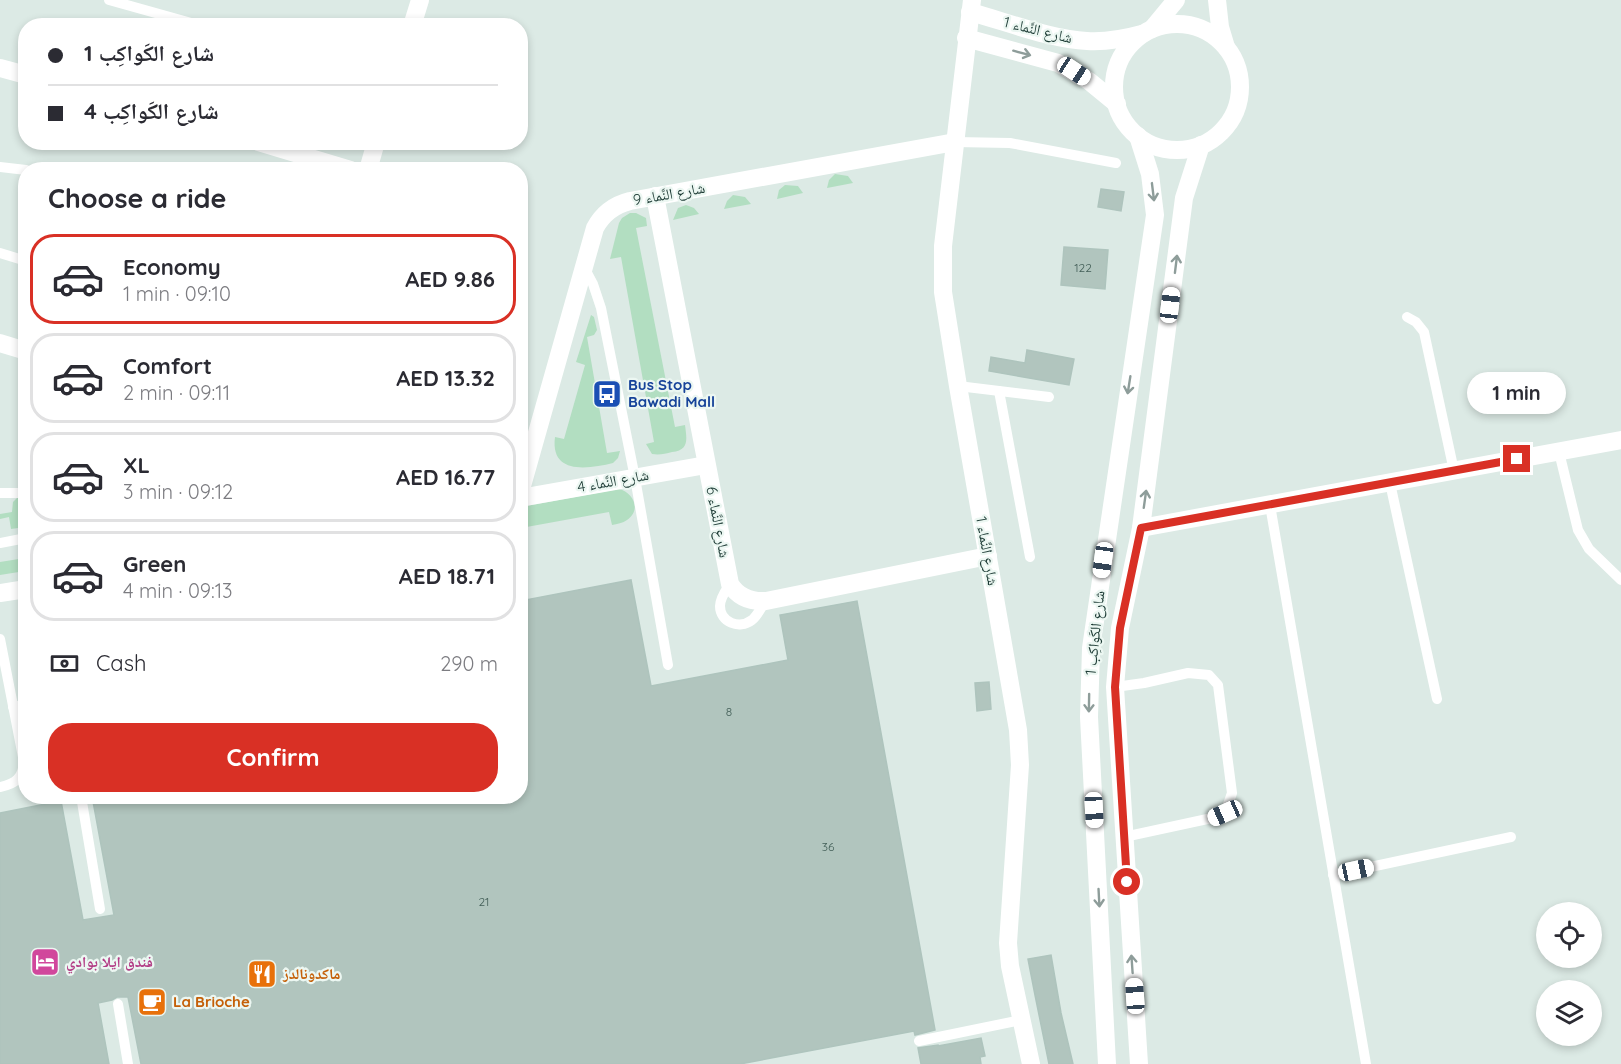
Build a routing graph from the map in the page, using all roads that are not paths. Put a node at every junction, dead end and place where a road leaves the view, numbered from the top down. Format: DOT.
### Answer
graph roads {
  1 [pos="109,0"];
  2 [pos="419,0"];
  3 [pos="1176,0"];
  4 [pos="1217,0"];
  5 [pos="971,6"];
  6 [pos="173,18"];
  7 [pos="414,18"];
  8 [pos="1147,32"];
  9 [pos="966,38"];
  10 [pos="1226,47"];
  11 [pos="0,68"];
  12 [pos="18,73"];
  13 [pos="1117,104"];
  14 [pos="1137,136"];
  15 [pos="955,142"];
  16 [pos="1201,145"];
  17 [pos="285,150"];
  18 [pos="324,162"];
  19 [pos="1116,163"];
  20 [pos="0,167"];
  21 [pos="18,168"];
  22 [pos="656,196"];
  23 [pos="0,253"];
  24 [pos="18,259"];
  25 [pos="584,267"];
  26 [pos="1407,317"];
  27 [pos="0,343"];
  28 [pos="18,349"];
  29 [pos="958,386"];
  30 [pos="999,391"];
  31 [pos="1049,397"];
  32 [pos="1621,440"];
  33 [pos="1559,452"];
  34 [pos="706,465"];
  35 [pos="528,466"];
  36 [pos="1454,471"];
  37 [pos="635,478"];
  38 [pos="1390,483"];
  39 [pos="18,493"];
  40 [pos="0,494"];
  41 [pos="528,494"];
  42 [pos="1270,504"];
  43 [pos="1141,528"];
  44 [pos="18,540"];
  45 [pos="0,543"];
  46 [pos="988,556"];
  47 [pos="1030,557"];
  48 [pos="1621,580"];
  49 [pos="730,584"];
  50 [pos="18,590"];
  51 [pos="0,593"];
  52 [pos="766,601"];
  53 [pos="0,639"];
  54 [pos="668,665"];
  55 [pos="1115,687"];
  56 [pos="1437,699"];
  57 [pos="18,706"];
  58 [pos="13,707"];
  59 [pos="18,732"];
  60 [pos="18,778"];
  61 [pos="0,787"];
  62 [pos="82,804"];
  63 [pos="1124,837"];
  64 [pos="1511,837"];
  65 [pos="1333,875"];
  66 [pos="100,909"];
  67 [pos="118,1004"];
  68 [pos="1021,1020"];
  69 [pos="920,1041"];
  70 [pos="128,1064"];
  71 [pos="1030,1064"];
  72 [pos="1107,1064"];
  73 [pos="1139,1064"];
  74 [pos="1366,1064"];
  1 -- 6 [label="lane"];
  2 -- 7 [label="street"];
  3 -- 8 [label="street"];
  4 -- 10 [label="street"];
  5 -- 8 [label="street, شارع النَّماء 1"];
  5 -- 9 [label="street, شارع النَّماء 1"];
  8 -- 10 [label="street"];
  8 -- 13 [label="street"];
  9 -- 13 [label="street, شارع النَّماء 1, one-way"];
  9 -- 15 [label="street, شارع النَّماء 1"];
  10 -- 16 [label="street"];
  11 -- 12 [label="street"];
  13 -- 14 [label="street"];
  14 -- 16 [label="street"];
  14 -- 72 [label="street, شارع الكَواكِب 1, one-way"];
  15 -- 19 [label="lane"];
  15 -- 22 [label="street, شارع النَّماء 9"];
  15 -- 29 [label="street, شارع النَّماء 1"];
  43 -- 16 [label="street, شارع الكَواكِب 1, one-way"];
  17 -- 18 [label="street"];
  20 -- 21 [label="lane"];
  22 -- 25 [label="street, شارع النَّماء 9"];
  22 -- 34 [label="street, شارع النَّماء 6"];
  23 -- 24 [label="lane"];
  25 -- 35 [label="street, شارع النَّماء 9"];
  25 -- 37 [label="lane"];
  26 -- 36 [label="lane"];
  27 -- 28 [label="street"];
  29 -- 30 [label="lane"];
  29 -- 46 [label="street, شارع النَّماء 1"];
  30 -- 31 [label="lane"];
  30 -- 47 [label="lane"];
  32 -- 33 [label="street"];
  33 -- 36 [label="street"];
  33 -- 48 [label="lane"];
  34 -- 37 [label="street, شارع النَّماء 4"];
  34 -- 49 [label="street, شارع النَّماء 6"];
  36 -- 38 [label="street"];
  37 -- 41 [label="street, شارع النَّماء 4"];
  37 -- 54 [label="lane"];
  38 -- 42 [label="street"];
  38 -- 56 [label="lane"];
  39 -- 40 [label="lane"];
  42 -- 43 [label="street"];
  42 -- 65 [label="lane"];
  43 -- 55 [label="street, شارع الكَواكِب 1"];
  44 -- 45 [label="lane"];
  46 -- 52 [label="street"];
  46 -- 68 [label="street, شارع النَّماء 1"];
  49 -- 52 [label="street"];
  49 -- 52 [label="lane"];
  50 -- 51 [label="street"];
  53 -- 58 [label="lane"];
  55 -- 63 [label="street, شارع الكَواكِب 1"];
  55 -- 63 [label="lane"];
  57 -- 58 [label="lane"];
  58 -- 59 [label="lane"];
  60 -- 61 [label="lane"];
  62 -- 66 [label="lane"];
  73 -- 63 [label="street, شارع الكَواكِب 1, one-way"];
  64 -- 65 [label="lane"];
  65 -- 74 [label="lane"];
  67 -- 70 [label="lane"];
  68 -- 69 [label="lane"];
  68 -- 71 [label="street, شارع النَّماء 1"];
}
